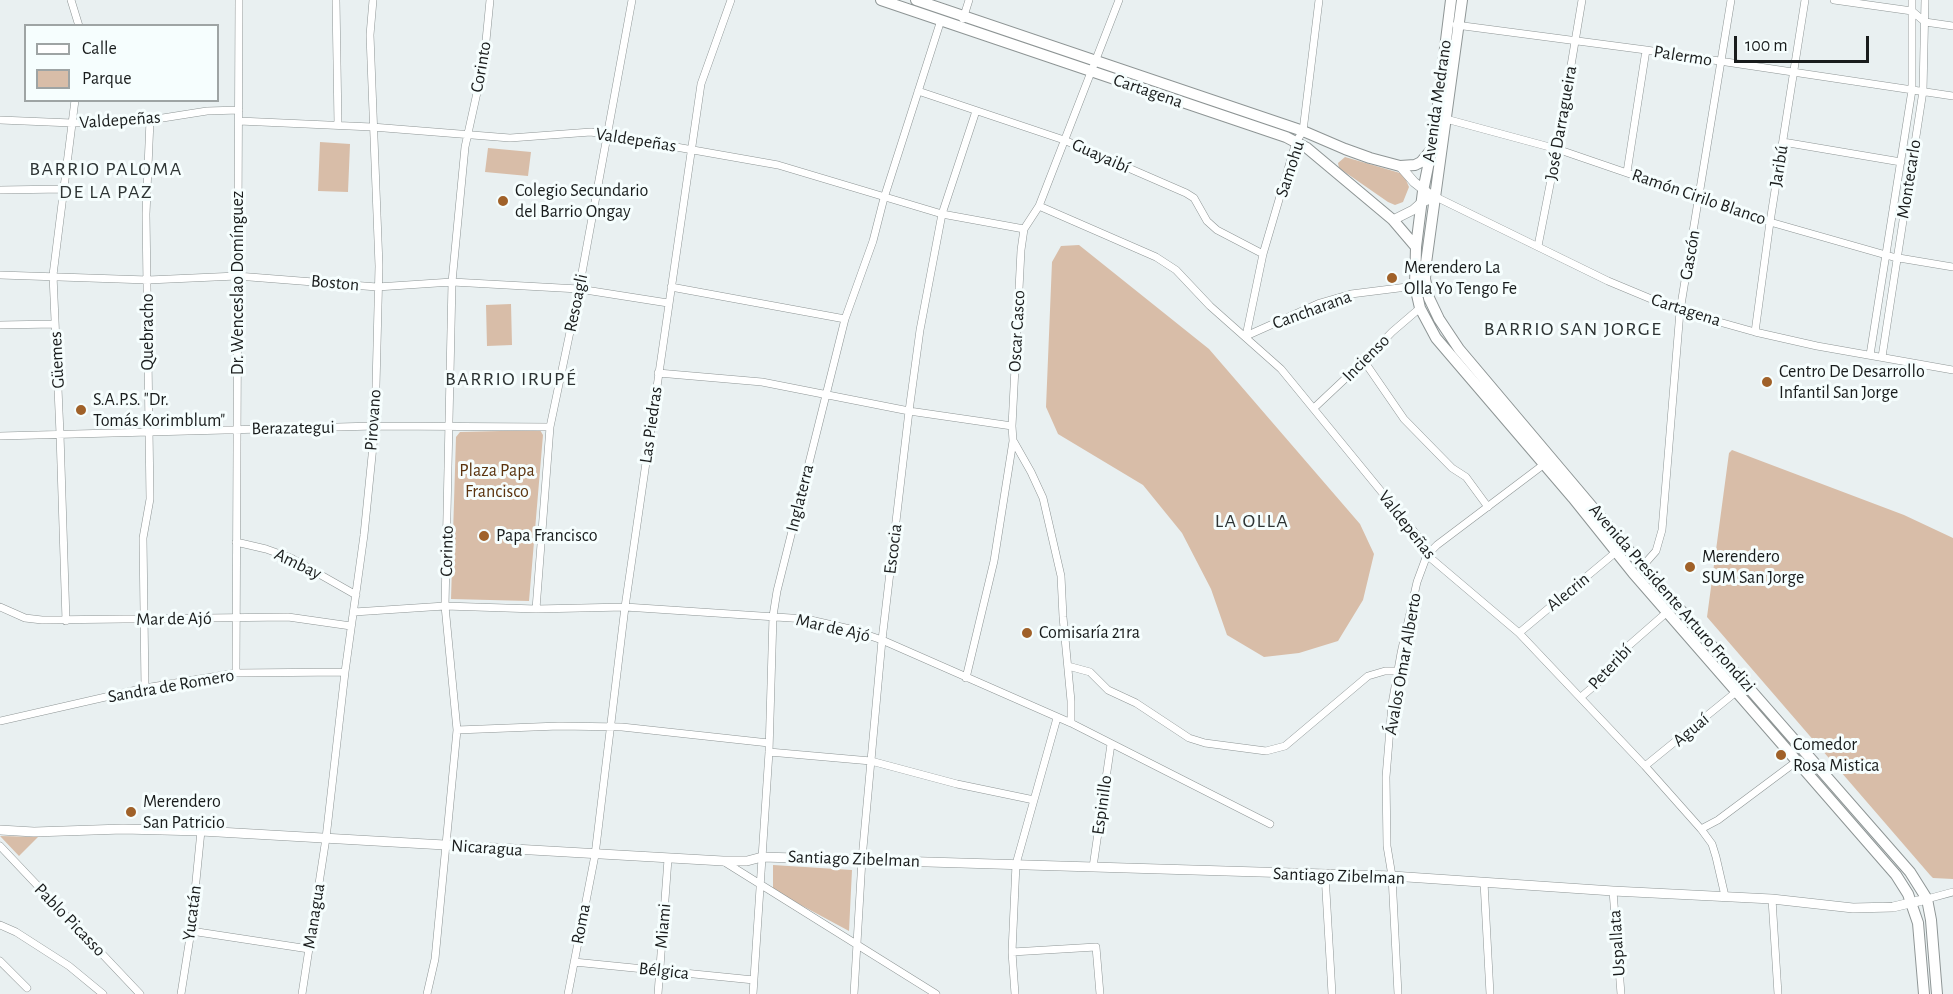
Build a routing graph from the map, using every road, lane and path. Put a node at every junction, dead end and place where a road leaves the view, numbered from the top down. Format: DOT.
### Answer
graph roads {
  1 [pos="72,0"];
  2 [pos="239,0"];
  3 [pos="336,0"];
  4 [pos="373,0"];
  5 [pos="490,0"];
  6 [pos="632,0"];
  7 [pos="731,0"];
  8 [pos="881,0"];
  9 [pos="916,0"];
  10 [pos="969,0"];
  11 [pos="1119,0"];
  12 [pos="1319,0"];
  13 [pos="1451,0"];
  14 [pos="1462,0"];
  15 [pos="1582,0"];
  16 [pos="1731,0"];
  17 [pos="1805,0"];
  18 [pos="1834,0"];
  19 [pos="1912,0"];
  20 [pos="1925,0"];
  21 [pos="1912,11"];
  22 [pos="941,20"];
  23 [pos="962,21"];
  24 [pos="1925,22"];
  25 [pos="78,24"];
  26 [pos="1453,24"];
  27 [pos="1953,27"];
  28 [pos="1575,40"];
  29 [pos="1646,50"];
  30 [pos="1096,60"];
  31 [pos="1721,62"];
  32 [pos="1091,71"];
  33 [pos="1793,72"];
  34 [pos="1912,90"];
  35 [pos="918,91"];
  36 [pos="1923,91"];
  37 [pos="1953,96"];
  38 [pos="75,102"];
  39 [pos="239,110"];
  40 [pos="976,111"];
  41 [pos="1446,119"];
  42 [pos="0,120"];
  43 [pos="150,120"];
  44 [pos="239,121"];
  45 [pos="72,123"];
  46 [pos="338,125"];
  47 [pos="372,127"];
  48 [pos="1303,131"];
  49 [pos="468,136"];
  50 [pos="607,136"];
  51 [pos="1064,140"];
  52 [pos="1296,142"];
  53 [pos="1783,142"];
  54 [pos="1432,147"];
  55 [pos="1557,148"];
  56 [pos="692,149"];
  57 [pos="1345,149"];
  58 [pos="1901,162"];
  59 [pos="1400,166"];
  60 [pos="1334,171"];
  61 [pos="1627,172"];
  62 [pos="64,189"];
  63 [pos="0,190"];
  64 [pos="1422,196"];
  65 [pos="1436,197"];
  66 [pos="884,198"];
  67 [pos="1700,199"];
  68 [pos="1039,206"];
  69 [pos="942,214"];
  70 [pos="1393,220"];
  71 [pos="1770,222"];
  72 [pos="1024,229"];
  73 [pos="1538,246"];
  74 [pos="1416,247"];
  75 [pos="1263,254"];
  76 [pos="1886,255"];
  77 [pos="1897,258"];
  78 [pos="1953,267"];
  79 [pos="0,274"];
  80 [pos="53,275"];
  81 [pos="237,276"];
  82 [pos="148,280"];
  83 [pos="452,282"];
  84 [pos="1415,286"];
  85 [pos="377,287"];
  86 [pos="671,287"];
  87 [pos="579,289"];
  88 [pos="668,303"];
  89 [pos="1420,308"];
  90 [pos="1680,311"];
  91 [pos="845,318"];
  92 [pos="55,324"];
  93 [pos="0,325"];
  94 [pos="1755,332"];
  95 [pos="1246,336"];
  96 [pos="1870,355"];
  97 [pos="1882,357"];
  98 [pos="1364,361"];
  99 [pos="1953,370"];
  100 [pos="658,373"];
  101 [pos="826,395"];
  102 [pos="1314,408"];
  103 [pos="909,411"];
  104 [pos="375,426"];
  105 [pos="1012,426"];
  106 [pos="449,427"];
  107 [pos="550,427"];
  108 [pos="237,429"];
  109 [pos="148,431"];
  110 [pos="60,434"];
  111 [pos="0,436"];
  112 [pos="1013,441"];
  113 [pos="1544,465"];
  114 [pos="1488,507"];
  115 [pos="236,542"];
  116 [pos="1616,552"];
  117 [pos="1427,555"];
  118 [pos="1643,567"];
  119 [pos="1633,573"];
  120 [pos="356,595"];
  121 [pos="445,606"];
  122 [pos="0,607"];
  123 [pos="625,607"];
  124 [pos="536,609"];
  125 [pos="354,612"];
  126 [pos="1666,613"];
  127 [pos="773,616"];
  128 [pos="236,618"];
  129 [pos="144,620"];
  130 [pos="66,621"];
  131 [pos="351,626"];
  132 [pos="1519,633"];
  133 [pos="882,640"];
  134 [pos="1068,666"];
  135 [pos="1398,671"];
  136 [pos="345,672"];
  137 [pos="236,673"];
  138 [pos="966,678"];
  139 [pos="144,688"];
  140 [pos="1736,693"];
  141 [pos="1756,694"];
  142 [pos="1581,697"];
  143 [pos="1745,703"];
  144 [pos="1057,718"];
  145 [pos="0,721"];
  146 [pos="1071,723"];
  147 [pos="610,728"];
  148 [pos="457,730"];
  149 [pos="769,743"];
  150 [pos="1112,744"];
  151 [pos="769,752"];
  152 [pos="871,761"];
  153 [pos="1797,761"];
  154 [pos="1645,766"];
  155 [pos="1034,800"];
  156 [pos="1270,825"];
  157 [pos="1701,829"];
  158 [pos="0,830"];
  159 [pos="201,831"];
  160 [pos="326,838"];
  161 [pos="446,845"];
  162 [pos="0,846"];
  163 [pos="595,855"];
  164 [pos="762,857"];
  165 [pos="669,859"];
  166 [pos="862,859"];
  167 [pos="723,861"];
  168 [pos="1016,864"];
  169 [pos="1093,867"];
  170 [pos="1325,874"];
  171 [pos="1392,876"];
  172 [pos="1484,882"];
  173 [pos="759,884"];
  174 [pos="1613,891"];
  175 [pos="1953,892"];
  176 [pos="1725,896"];
  177 [pos="1772,899"];
  178 [pos="1927,899"];
  179 [pos="1913,904"];
  180 [pos="0,925"];
  181 [pos="191,931"];
  182 [pos="857,945"];
  183 [pos="309,950"];
  184 [pos="1012,952"];
  185 [pos="0,961"];
  186 [pos="574,962"];
  187 [pos="659,970"];
  188 [pos="754,980"];
  189 [pos="27,988"];
  190 [pos="103,994"];
  191 [pos="140,994"];
  192 [pos="181,994"];
  193 [pos="302,994"];
  194 [pos="427,994"];
  195 [pos="568,994"];
  196 [pos="658,994"];
  197 [pos="753,994"];
  198 [pos="854,994"];
  199 [pos="936,994"];
  200 [pos="1015,994"];
  201 [pos="1100,994"];
  202 [pos="1332,994"];
  203 [pos="1398,994"];
  204 [pos="1490,994"];
  205 [pos="1621,994"];
  206 [pos="1778,994"];
  207 [pos="1924,994"];
  208 [pos="1937,994"];
  1 -- 25 [label="street"];
  2 -- 39 [label="street, Dr. Wenceslao Domínguez"];
  3 -- 46 [label="street"];
  4 -- 47 [label="street, Pirovano"];
  5 -- 49 [label="street, Corinto"];
  6 -- 50 [label="street, Resoagli"];
  7 -- 56 [label="street, Las Piedras"];
  8 -- 22 [label="main road, Cartagena"];
  9 -- 23 [label="main road, Cartagena"];
  10 -- 23 [label="street"];
  11 -- 30 [label="street, Oscar Casco"];
  12 -- 48 [label="street, Samohu"];
  13 -- 26 [label="main road, Avenida Medrano"];
  14 -- 26 [label="main road, Avenida Medrano"];
  15 -- 28 [label="street, José Darragueira"];
  16 -- 31 [label="street, Gascón"];
  17 -- 33 [label="street, Jaribú"];
  18 -- 21 [label="street"];
  19 -- 21 [label="street, Montecarlo"];
  20 -- 24 [label="street, Montecarlo"];
  21 -- 24 [label="street"];
  21 -- 34 [label="street, Montecarlo"];
  22 -- 23 [label="main road, Cartagena"];
  22 -- 35 [label="street, Inglaterra"];
  23 -- 30 [label="main road, Cartagena"];
  23 -- 32 [label="main road, Cartagena"];
  24 -- 27 [label="street"];
  24 -- 36 [label="street, Montecarlo"];
  26 -- 28 [label="street, Palermo"];
  26 -- 41 [label="main road, Avenida Medrano"];
  26 -- 54 [label="main road, Avenida Medrano"];
  28 -- 29 [label="street, Palermo"];
  28 -- 55 [label="street, José Darragueira"];
  29 -- 31 [label="street, Palermo"];
  29 -- 61 [label="street"];
  30 -- 32 [label="street, Oscar Casco"];
  30 -- 48 [label="main road, Cartagena"];
  31 -- 33 [label="street, Palermo"];
  31 -- 67 [label="street, Gascón"];
  32 -- 51 [label="street, Oscar Casco"];
  32 -- 52 [label="main road, Cartagena"];
  33 -- 34 [label="street, Palermo"];
  33 -- 53 [label="street, Jaribú"];
  34 -- 36 [label="street, Palermo"];
  34 -- 58 [label="street, Montecarlo"];
  35 -- 40 [label="street, Guayaibí"];
  35 -- 66 [label="street, Inglaterra"];
  36 -- 37 [label="street, Palermo"];
  36 -- 77 [label="street, Montecarlo"];
  38 -- 45 [label="street, Güemes"];
  39 -- 43 [label="street, Valdepeñas"];
  39 -- 44 [label="street, Dr. Wenceslao Domínguez"];
  40 -- 51 [label="street, Guayaibí"];
  40 -- 69 [label="street, Escocia"];
  41 -- 55 [label="street, Ramón Cirilo Blanco"];
  41 -- 65 [label="main road, Avenida Medrano"];
  42 -- 45 [label="street, Valdepeñas"];
  43 -- 45 [label="street, Valdepeñas"];
  43 -- 82 [label="street, Quebracho"];
  44 -- 46 [label="street, Valdepeñas"];
  44 -- 81 [label="street, Dr. Wenceslao Domínguez"];
  45 -- 62 [label="street, Güemes"];
  46 -- 47 [label="street, Valdepeñas"];
  47 -- 49 [label="street, Valdepeñas"];
  47 -- 85 [label="street, Pirovano"];
  48 -- 52 [label="street, Samohu"];
  48 -- 57 [label="main road, Cartagena"];
  49 -- 50 [label="street, Valdepeñas"];
  49 -- 83 [label="street, Corinto"];
  50 -- 56 [label="street, Valdepeñas"];
  50 -- 87 [label="street, Resoagli"];
  51 -- 68 [label="street, Oscar Casco"];
  51 -- 75 [label="street, Guayaibí"];
  52 -- 60 [label="main road, Cartagena"];
  52 -- 75 [label="street, Samohu"];
  53 -- 58 [label="street"];
  53 -- 71 [label="street, Jaribú"];
  54 -- 59 [label="main road"];
  54 -- 64 [label="main road, Avenida Medrano"];
  55 -- 61 [label="street, Ramón Cirilo Blanco"];
  55 -- 73 [label="street, José Darragueira"];
  56 -- 66 [label="street, Valdepeñas"];
  56 -- 86 [label="street, Las Piedras"];
  57 -- 59 [label="main road, Cartagena"];
  57 -- 60 [label="main road"];
  58 -- 76 [label="street, Montecarlo"];
  59 -- 64 [label="street, Cartagena"];
  60 -- 70 [label="main road, Cartagena"];
  61 -- 67 [label="street, Ramón Cirilo Blanco"];
  62 -- 63 [label="street"];
  62 -- 80 [label="street, Güemes"];
  64 -- 65 [label="street"];
  64 -- 70 [label="street"];
  64 -- 74 [label="main road, Avenida Presidente Arturo Frondizi"];
  65 -- 73 [label="street, Cartagena"];
  65 -- 118 [label="main road, Avenida Presidente Arturo Frondizi"];
  66 -- 69 [label="street, Valdepeñas"];
  66 -- 91 [label="street, Inglaterra"];
  67 -- 71 [label="street, Ramón Cirilo Blanco"];
  67 -- 90 [label="street, Gascón"];
  68 -- 72 [label="street, Oscar Casco"];
  68 -- 95 [label="street, Valdepeñas"];
  69 -- 72 [label="street, Valdepeñas"];
  69 -- 103 [label="street, Escocia"];
  70 -- 74 [label="main road, Cartagena"];
  71 -- 76 [label="street, Ramón Cirilo Blanco"];
  71 -- 94 [label="street, Jaribú"];
  72 -- 105 [label="street, Oscar Casco"];
  73 -- 90 [label="street, Cartagena"];
  74 -- 84 [label="main road, Avenida Presidente Arturo Frondizi"];
  75 -- 95 [label="street, Samohu"];
  76 -- 77 [label="street, Ramón Cirilo Blanco"];
  76 -- 96 [label="street, Montecarlo"];
  77 -- 78 [label="street, Ramón Cirilo Blanco"];
  77 -- 97 [label="street, Montecarlo"];
  79 -- 80 [label="street, Boston"];
  80 -- 82 [label="street, Boston"];
  80 -- 92 [label="street, Güemes"];
  81 -- 82 [label="street, Boston"];
  81 -- 85 [label="street, Boston"];
  81 -- 108 [label="street, Dr. Wenceslao Domínguez"];
  82 -- 109 [label="street, Quebracho"];
  83 -- 85 [label="street, Boston"];
  83 -- 87 [label="street, Boston"];
  83 -- 106 [label="street, Corinto"];
  84 -- 89 [label="main road, Avenida Presidente Arturo Frondizi"];
  84 -- 95 [label="street, Cancharana"];
  85 -- 104 [label="street, Pirovano"];
  86 -- 88 [label="street, Las Piedras"];
  86 -- 91 [label="street"];
  87 -- 88 [label="street, Boston"];
  87 -- 107 [label="street, Resoagli"];
  88 -- 100 [label="street, Las Piedras"];
  89 -- 98 [label="street, Incienso"];
  89 -- 113 [label="main road, Avenida Presidente Arturo Frondizi"];
  90 -- 94 [label="street, Cartagena"];
  90 -- 118 [label="street, Gascón"];
  91 -- 101 [label="street, Inglaterra"];
  92 -- 93 [label="street"];
  92 -- 110 [label="street, Güemes"];
  94 -- 96 [label="street, Cartagena"];
  95 -- 102 [label="street, Valdepeñas"];
  96 -- 97 [label="street, Cartagena"];
  97 -- 99 [label="street, Cartagena"];
  98 -- 102 [label="street, Incienso"];
  98 -- 114 [label="street"];
  100 -- 101 [label="street"];
  100 -- 123 [label="street, Las Piedras"];
  101 -- 103 [label="street"];
  101 -- 127 [label="street, Inglaterra"];
  102 -- 117 [label="street, Valdepeñas"];
  103 -- 105 [label="street"];
  103 -- 133 [label="street, Escocia"];
  104 -- 106 [label="street, Berazategui"];
  104 -- 108 [label="street, Berazategui"];
  104 -- 120 [label="street, Pirovano"];
  105 -- 112 [label="street, Oscar Casco"];
  106 -- 107 [label="street, Berazategui"];
  106 -- 121 [label="street, Corinto"];
  107 -- 124 [label="street, Resoagli"];
  108 -- 109 [label="street, Berazategui"];
  108 -- 115 [label="street, Dr. Wenceslao Domínguez"];
  109 -- 110 [label="street, Berazategui"];
  109 -- 129 [label="street, Quebracho"];
  110 -- 111 [label="street, Berazategui"];
  110 -- 130 [label="street, Güemes"];
  112 -- 134 [label="street"];
  112 -- 138 [label="street, Oscar Casco"];
  113 -- 114 [label="street"];
  113 -- 116 [label="main road, Avenida Presidente Arturo Frondizi"];
  114 -- 117 [label="street"];
  115 -- 120 [label="street, Ambay"];
  115 -- 128 [label="street, Dr. Wenceslao Domínguez"];
  116 -- 119 [label="main road, Avenida Presidente Arturo Frondizi"];
  116 -- 132 [label="street, Alecrin"];
  117 -- 132 [label="street, Valdepeñas"];
  117 -- 135 [label="street, Ávalos Omar Alberto"];
  118 -- 119 [label="street, Gascón"];
  118 -- 141 [label="main road, Avenida Presidente Arturo Frondizi"];
  119 -- 126 [label="main road, Avenida Presidente Arturo Frondizi"];
  120 -- 125 [label="street, Pirovano"];
  121 -- 124 [label="street, Mar de Ajó"];
  121 -- 125 [label="street, Mar de Ajó"];
  121 -- 148 [label="street, Corinto"];
  122 -- 130 [label="street, Mar de Ajó"];
  123 -- 124 [label="street, Mar de Ajó"];
  123 -- 127 [label="street, Mar de Ajó"];
  123 -- 147 [label="street, Las Piedras"];
  125 -- 131 [label="street, Pirovano"];
  126 -- 140 [label="main road, Avenida Presidente Arturo Frondizi"];
  126 -- 142 [label="street, Peteribí"];
  127 -- 133 [label="street, Mar de Ajó"];
  127 -- 149 [label="street, Inglaterra"];
  128 -- 129 [label="street, Mar de Ajó"];
  128 -- 131 [label="street, Mar de Ajó"];
  128 -- 137 [label="street, Dr. Wenceslao Domínguez"];
  129 -- 130 [label="street, Mar de Ajó"];
  129 -- 139 [label="street, Quebracho"];
  131 -- 136 [label="street, Pirovano"];
  132 -- 142 [label="street, Valdepeñas"];
  133 -- 138 [label="street, Mar de Ajó"];
  133 -- 152 [label="street, Escocia"];
  134 -- 135 [label="street"];
  134 -- 146 [label="street"];
  135 -- 171 [label="street, Ávalos Omar Alberto"];
  136 -- 137 [label="street, Sandra de Romero"];
  136 -- 160 [label="street, Pirovano"];
  137 -- 139 [label="street, Sandra de Romero"];
  138 -- 144 [label="street, Mar de Ajó"];
  139 -- 145 [label="street, Sandra de Romero"];
  140 -- 143 [label="main road, Avenida Presidente Arturo Frondizi"];
  140 -- 154 [label="street, Aguaí"];
  141 -- 143 [label="main road"];
  141 -- 178 [label="main road, Avenida Presidente Arturo Frondizi"];
  142 -- 154 [label="street, Valdepeñas"];
  143 -- 153 [label="main road, Avenida Presidente Arturo Frondizi"];
  144 -- 146 [label="street, Mar de Ajó"];
  144 -- 155 [label="street"];
  146 -- 150 [label="street, Mar de Ajó"];
  147 -- 148 [label="street"];
  147 -- 149 [label="street"];
  147 -- 163 [label="street, Las Piedras"];
  148 -- 161 [label="street, Corinto"];
  149 -- 151 [label="street, Inglaterra"];
  150 -- 156 [label="street, Mar de Ajó"];
  150 -- 169 [label="street, Espinillo"];
  151 -- 152 [label="street"];
  151 -- 164 [label="street, Inglaterra"];
  152 -- 155 [label="street"];
  152 -- 166 [label="street, Escocia"];
  153 -- 157 [label="street"];
  153 -- 179 [label="main road, Avenida Presidente Arturo Frondizi"];
  154 -- 157 [label="street, Valdepeñas"];
  155 -- 168 [label="street"];
  157 -- 176 [label="street, Valdepeñas"];
  158 -- 159 [label="street, Nicaragua"];
  159 -- 160 [label="street, Nicaragua"];
  159 -- 181 [label="street, Yucatán"];
  160 -- 161 [label="street, Nicaragua"];
  160 -- 183 [label="street, Managua"];
  161 -- 163 [label="street, Nicaragua"];
  161 -- 194 [label="street, Corinto"];
  162 -- 191 [label="street, Pablo Picasso"];
  163 -- 165 [label="street, Nicaragua"];
  163 -- 186 [label="street, Roma"];
  164 -- 166 [label="street, Santiago Zibelman"];
  164 -- 167 [label="street, Santiago Zibelman"];
  164 -- 173 [label="street, Inglaterra"];
  165 -- 167 [label="street, Nicaragua"];
  165 -- 187 [label="street, Miami"];
  166 -- 168 [label="street, Santiago Zibelman"];
  166 -- 182 [label="street, Escocia"];
  167 -- 173 [label="street"];
  168 -- 169 [label="street, Santiago Zibelman"];
  168 -- 184 [label="street"];
  169 -- 170 [label="street, Santiago Zibelman"];
  170 -- 171 [label="street, Santiago Zibelman"];
  170 -- 202 [label="street"];
  171 -- 172 [label="street, Santiago Zibelman"];
  171 -- 203 [label="street, Ávalos Omar Alberto"];
  172 -- 174 [label="street, Santiago Zibelman"];
  172 -- 204 [label="street"];
  173 -- 182 [label="street"];
  173 -- 188 [label="street, Inglaterra"];
  174 -- 176 [label="street, Santiago Zibelman"];
  174 -- 205 [label="street, Uspallata"];
  175 -- 178 [label="street, Santiago Zibelman"];
  176 -- 177 [label="street, Santiago Zibelman"];
  177 -- 179 [label="street, Santiago Zibelman"];
  177 -- 206 [label="street"];
  178 -- 179 [label="street, Santiago Zibelman"];
  178 -- 208 [label="main road, Avenida Presidente Arturo Frondizi"];
  179 -- 207 [label="main road, Avenida Presidente Arturo Frondizi"];
  180 -- 190 [label="street"];
  181 -- 183 [label="street"];
  181 -- 192 [label="street, Yucatán"];
  182 -- 198 [label="street, Escocia"];
  182 -- 199 [label="street"];
  183 -- 193 [label="street, Managua"];
  184 -- 200 [label="street"];
  184 -- 201 [label="street"];
  185 -- 189 [label="street"];
  186 -- 187 [label="street, Bélgica"];
  186 -- 195 [label="street, Roma"];
  187 -- 188 [label="street, Bélgica"];
  187 -- 196 [label="street, Miami"];
  188 -- 197 [label="street, Inglaterra"];
}
